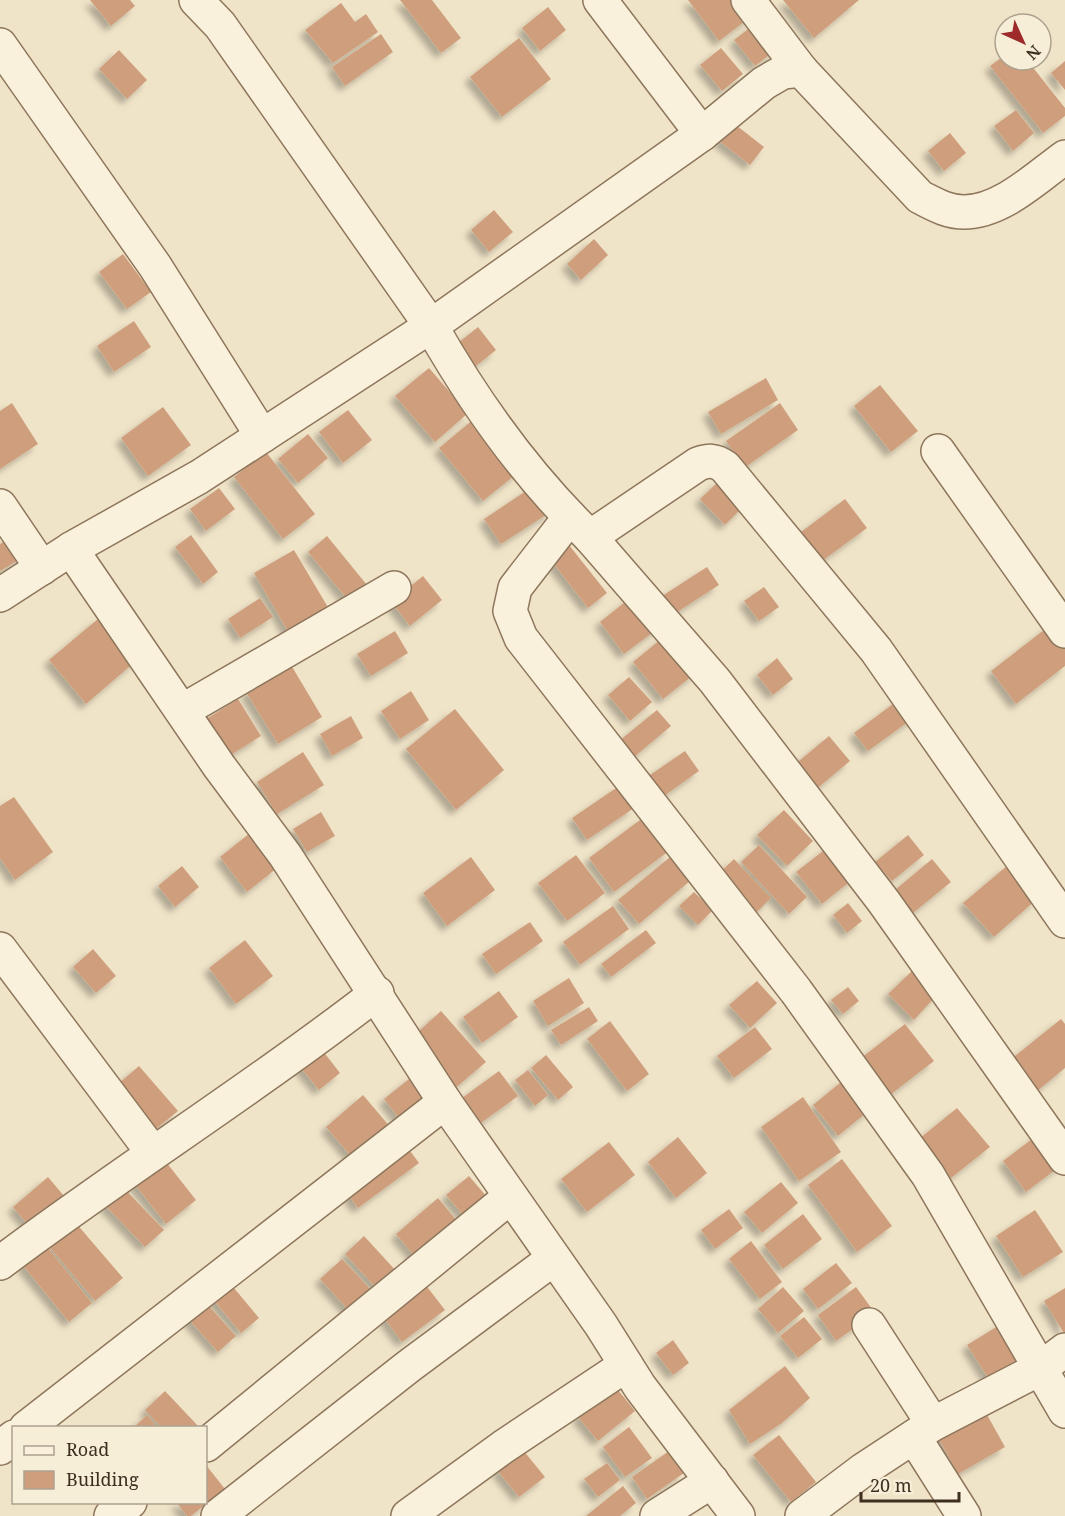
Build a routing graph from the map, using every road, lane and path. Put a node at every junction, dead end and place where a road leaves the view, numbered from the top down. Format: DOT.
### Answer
graph roads {
  1 [pos="196,0"];
  2 [pos="600,0"];
  3 [pos="748,0"];
  4 [pos="0,45"];
  5 [pos="801,70"];
  6 [pos="702,134"];
  7 [pos="1065,158"];
  8 [pos="431,326"];
  9 [pos="262,436"];
  10 [pos="938,451"];
  11 [pos="0,506"];
  12 [pos="580,527"];
  13 [pos="71,549"];
  14 [pos="42,568"];
  15 [pos="394,588"];
  16 [pos="0,595"];
  17 [pos="1065,631"];
  18 [pos="182,711"];
  19 [pos="1065,921"];
  20 [pos="0,949"];
  21 [pos="377,993"];
  22 [pos="445,1102"];
  23 [pos="153,1153"];
  24 [pos="1065,1158"];
  25 [pos="510,1197"];
  26 [pos="553,1259"];
  27 [pos="0,1263"];
  28 [pos="869,1325"];
  29 [pos="1053,1359"];
  30 [pos="626,1365"];
  31 [pos="1065,1411"];
  32 [pos="29,1426"];
  33 [pos="923,1431"];
  34 [pos="12,1439"];
  35 [pos="207,1444"];
  36 [pos="0,1448"];
  37 [pos="712,1481"];
  38 [pos="129,1504"];
  39 [pos="111,1516"];
  40 [pos="218,1516"];
  41 [pos="408,1516"];
  42 [pos="657,1516"];
  43 [pos="738,1516"];
  44 [pos="802,1516"];
  45 [pos="964,1516"];
  1 -- 8 [label="street"];
  2 -- 6 [label="street"];
  3 -- 5 [label="street"];
  4 -- 9 [label="street"];
  5 -- 6 [label="street"];
  5 -- 7 [label="street"];
  6 -- 8 [label="street"];
  8 -- 9 [label="street"];
  8 -- 12 [label="street"];
  9 -- 13 [label="street"];
  10 -- 17 [label="street"];
  11 -- 14 [label="street"];
  12 -- 19 [label="street"];
  12 -- 24 [label="street"];
  12 -- 29 [label="street"];
  13 -- 14 [label="street"];
  13 -- 18 [label="street"];
  14 -- 16 [label="street"];
  15 -- 18 [label="street"];
  18 -- 21 [label="street"];
  20 -- 23 [label="street"];
  21 -- 22 [label="street"];
  21 -- 23 [label="street"];
  22 -- 25 [label="street"];
  22 -- 32 [label="street"];
  23 -- 27 [label="street"];
  25 -- 26 [label="street"];
  25 -- 35 [label="street"];
  26 -- 30 [label="street"];
  26 -- 40 [label="street"];
  28 -- 33 [label="street"];
  29 -- 31 [label="street"];
  29 -- 33 [label="street"];
  30 -- 37 [label="street"];
  30 -- 41 [label="street"];
  33 -- 44 [label="street"];
  33 -- 45 [label="street"];
  34 -- 36 [label="street"];
  37 -- 42 [label="street"];
  37 -- 43 [label="street"];
  38 -- 39 [label="street"];
}
